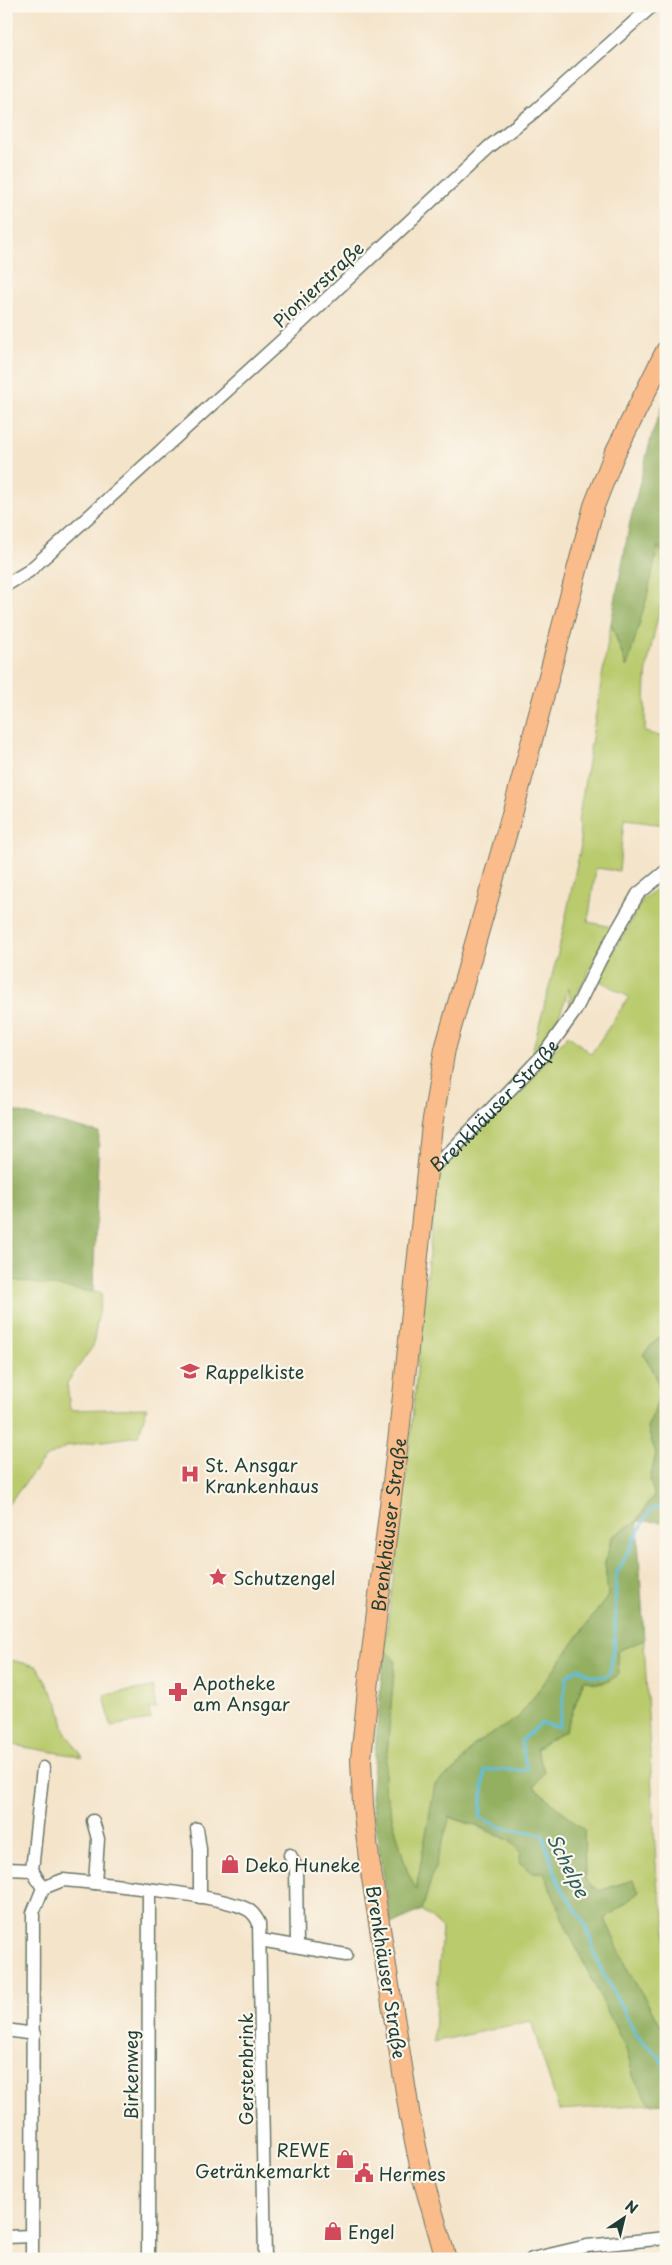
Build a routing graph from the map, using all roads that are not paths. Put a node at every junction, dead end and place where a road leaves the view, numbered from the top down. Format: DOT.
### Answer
graph roads {
  1 [pos="652,6"];
  2 [pos="666,351"];
  3 [pos="6,585"];
  4 [pos="666,871"];
  5 [pos="427,1171"];
  6 [pos="43,1768"];
  7 [pos="93,1821"];
  8 [pos="197,1829"];
  9 [pos="290,1855"];
  10 [pos="6,1869"];
  11 [pos="32,1870"];
  12 [pos="95,1883"];
  13 [pos="43,1888"];
  14 [pos="149,1891"];
  15 [pos="200,1897"];
  16 [pos="260,1940"];
  17 [pos="297,1945"];
  18 [pos="346,1955"];
  19 [pos="6,2030"];
  20 [pos="34,2034"];
  21 [pos="32,2236"];
  22 [pos="6,2237"];
  23 [pos="666,2238"];
  24 [pos="32,2259"];
  25 [pos="148,2259"];
  26 [pos="265,2259"];
  27 [pos="446,2259"];
  28 [pos="532,2259"];
  1 -- 3 [label="street, Pionierstraße"];
  2 -- 5 [label="main road"];
  4 -- 5 [label="street, Brenkhäuser Straße"];
  5 -- 27 [label="main road, Brenkhäuser Straße"];
  6 -- 11 [label="street"];
  7 -- 12 [label="street"];
  8 -- 15 [label="street"];
  9 -- 17 [label="street"];
  10 -- 11 [label="street"];
  11 -- 13 [label="street"];
  12 -- 13 [label="street, Gerstenbrink"];
  12 -- 14 [label="street, Gerstenbrink"];
  13 -- 20 [label="street"];
  14 -- 15 [label="street, Gerstenbrink"];
  14 -- 25 [label="street, Birkenweg"];
  15 -- 16 [label="street, Gerstenbrink"];
  16 -- 17 [label="street"];
  16 -- 26 [label="street, Gerstenbrink"];
  17 -- 18 [label="street"];
  19 -- 20 [label="street"];
  20 -- 21 [label="street"];
  21 -- 22 [label="street"];
  21 -- 24 [label="street"];
  23 -- 28 [label="street"];
}
